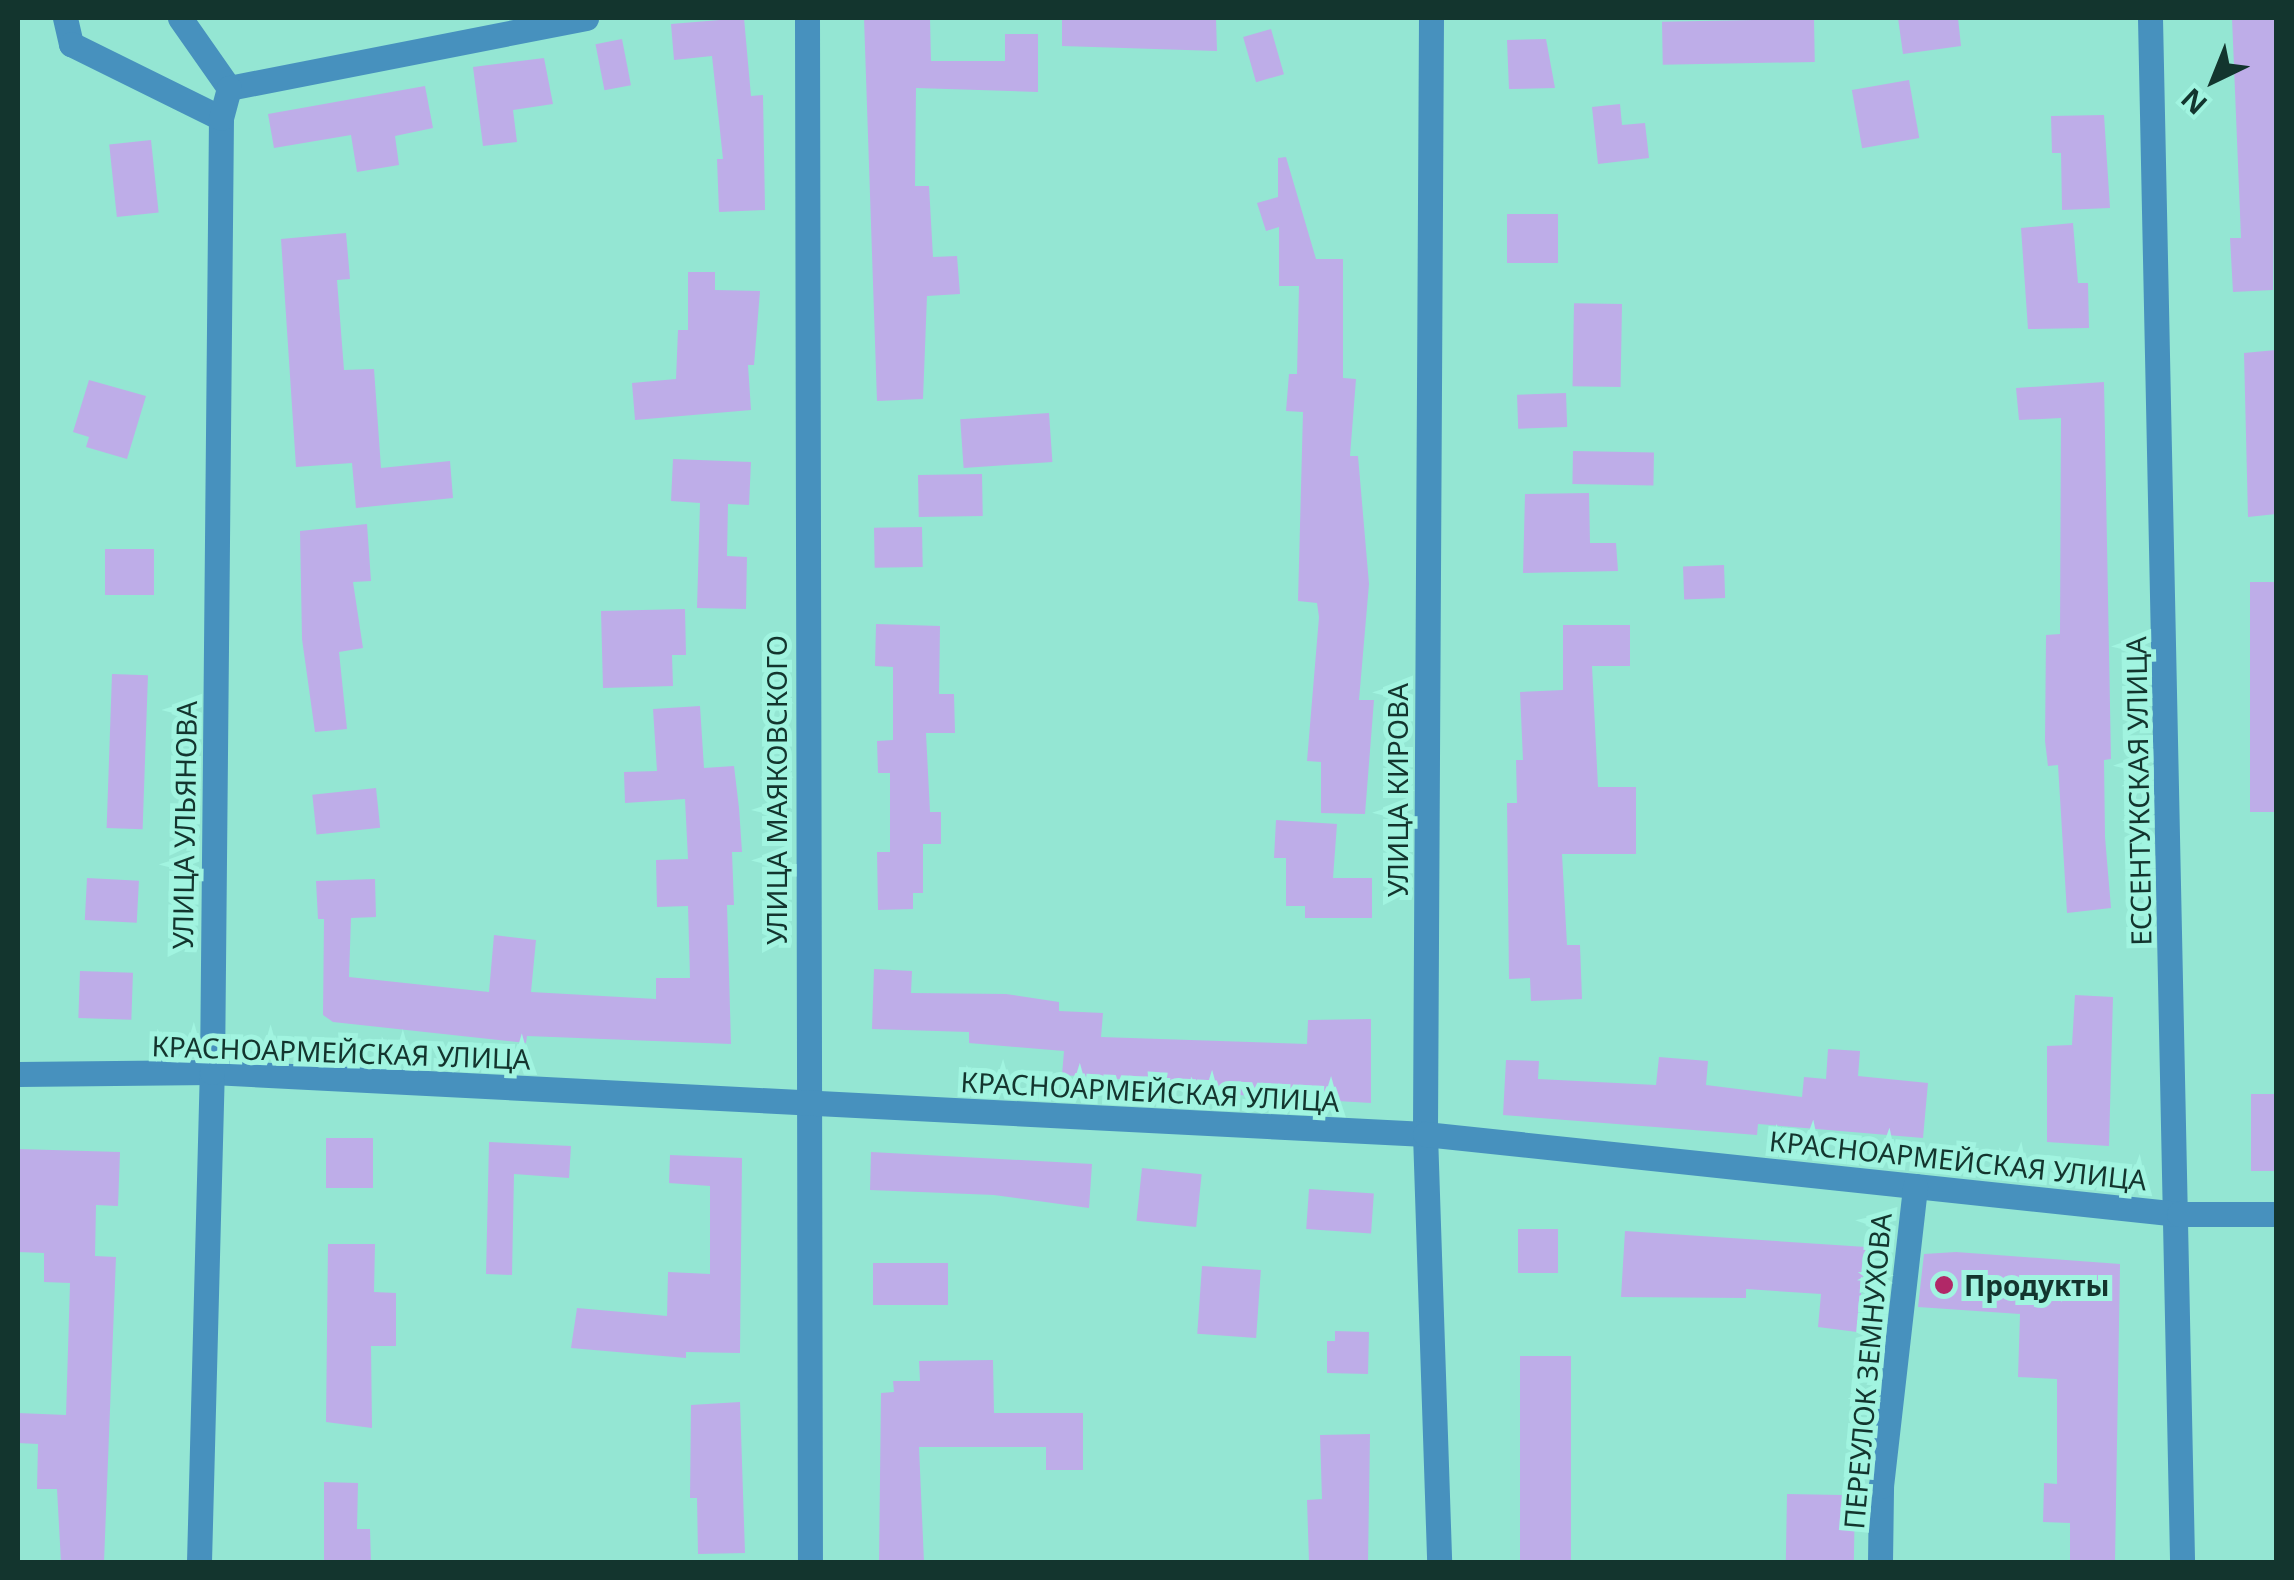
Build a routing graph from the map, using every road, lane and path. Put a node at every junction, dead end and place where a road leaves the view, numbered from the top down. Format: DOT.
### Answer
graph roads {
  1 [pos="66,18"];
  2 [pos="180,18"];
  3 [pos="586,18"];
  4 [pos="806,18"];
  5 [pos="1431,18"];
  6 [pos="2150,18"];
  7 [pos="229,88"];
  8 [pos="221,118"];
  9 [pos="212,1072"];
  10 [pos="18,1074"];
  11 [pos="805,1105"];
  12 [pos="1424,1134"];
  13 [pos="1915,1186"];
  14 [pos="2179,1214"];
  15 [pos="2276,1214"];
  16 [pos="198,1562"];
  17 [pos="810,1562"];
  18 [pos="1439,1562"];
  19 [pos="1880,1562"];
  20 [pos="2182,1562"];
  1 -- 8 [label="street"];
  2 -- 7 [label="street"];
  3 -- 7 [label="street"];
  4 -- 11 [label="street, УЛИЦА МАЯКОВСКОГО"];
  5 -- 12 [label="street, УЛИЦА КИРОВА"];
  6 -- 14 [label="street, ЕССЕНТУКСКАЯ УЛИЦА"];
  7 -- 8 [label="street, УЛИЦА УЛЬЯНОВА"];
  8 -- 9 [label="street, УЛИЦА УЛЬЯНОВА"];
  9 -- 10 [label="street, КРАСНОАРМЕЙСКАЯ УЛИЦА"];
  9 -- 11 [label="street, КРАСНОАРМЕЙСКАЯ УЛИЦА"];
  9 -- 16 [label="street, УЛИЦА УЛЬЯНОВА"];
  11 -- 12 [label="street, КРАСНОАРМЕЙСКАЯ УЛИЦА"];
  11 -- 17 [label="street, УЛИЦА МАЯКОВСКОГО"];
  12 -- 13 [label="street, КРАСНОАРМЕЙСКАЯ УЛИЦА"];
  12 -- 18 [label="street, УЛИЦА КИРОВА"];
  13 -- 14 [label="street, КРАСНОАРМЕЙСКАЯ УЛИЦА"];
  13 -- 19 [label="street, ПЕРЕУЛОК ЗЕМНУХОВА"];
  14 -- 15 [label="street, КРАСНОАРМЕЙСКАЯ УЛИЦА"];
  14 -- 20 [label="street, ЕССЕНТУКСКАЯ УЛИЦА"];
}
